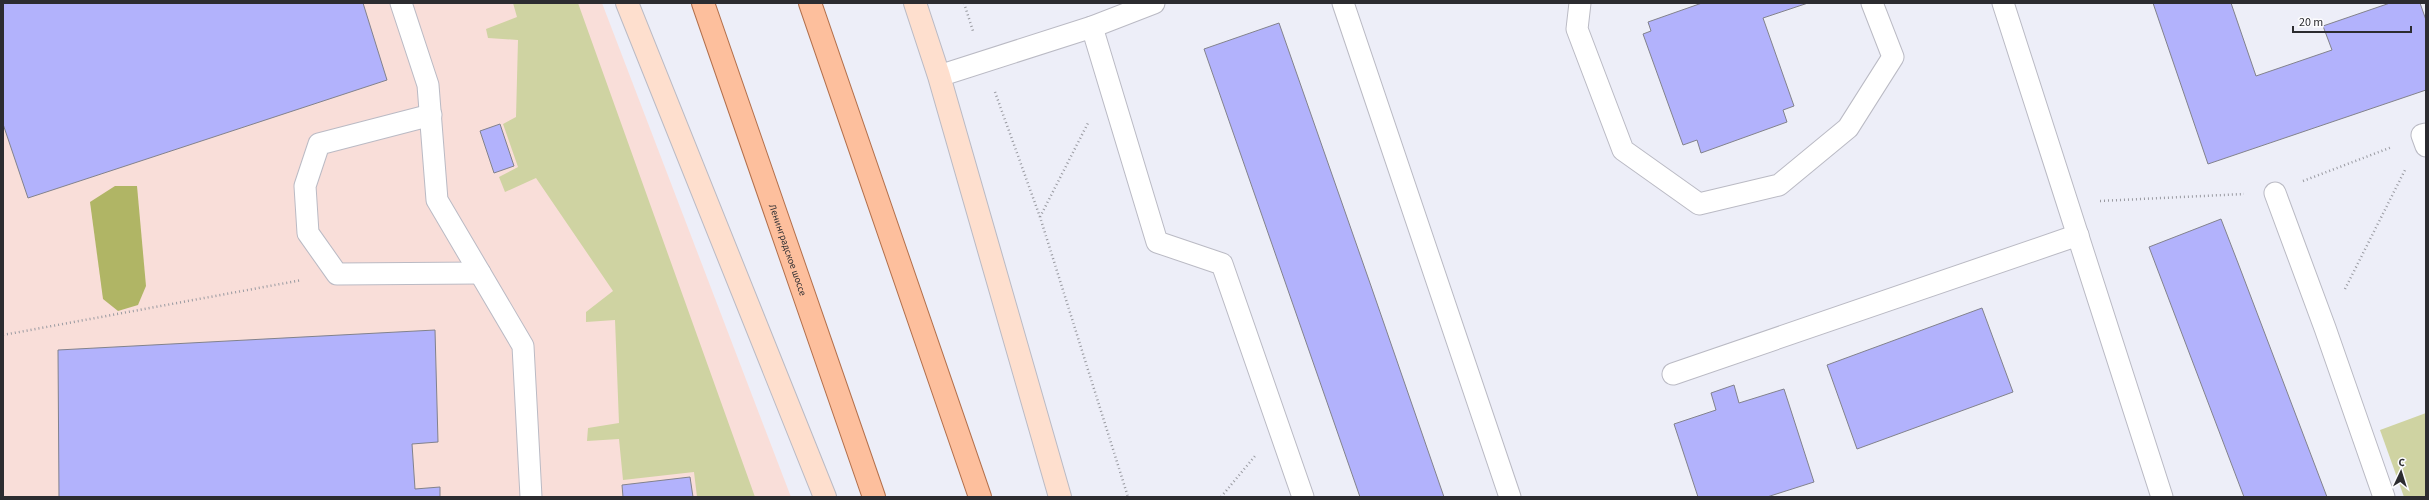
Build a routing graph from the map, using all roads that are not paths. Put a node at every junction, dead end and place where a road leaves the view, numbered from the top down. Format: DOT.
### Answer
graph roads {
  1 [pos="401,3"];
  2 [pos="627,3"];
  3 [pos="703,3"];
  4 [pos="810,3"];
  5 [pos="915,3"];
  6 [pos="1154,3"];
  7 [pos="1343,3"];
  8 [pos="1580,3"];
  9 [pos="1872,3"];
  10 [pos="2003,3"];
  11 [pos="1092,27"];
  12 [pos="939,76"];
  13 [pos="431,115"];
  14 [pos="2426,134"];
  15 [pos="2426,146"];
  16 [pos="2275,193"];
  17 [pos="2078,235"];
  18 [pos="480,273"];
  19 [pos="1673,374"];
  20 [pos="531,497"];
  21 [pos="825,497"];
  22 [pos="874,497"];
  23 [pos="980,497"];
  24 [pos="1060,497"];
  25 [pos="1303,497"];
  26 [pos="1510,497"];
  27 [pos="2162,497"];
  28 [pos="2384,497"];
  1 -- 13 [label="lane"];
  2 -- 21 [label="main road"];
  3 -- 22 [label="main road, Ленинградское шоссе"];
  4 -- 23 [label="main road"];
  5 -- 12 [label="main road"];
  6 -- 11 [label="lane"];
  7 -- 26 [label="lane"];
  8 -- 9 [label="lane"];
  10 -- 17 [label="lane"];
  11 -- 12 [label="lane"];
  11 -- 25 [label="lane"];
  12 -- 24 [label="main road"];
  13 -- 18 [label="lane"];
  13 -- 18 [label="lane"];
  14 -- 15 [label="lane"];
  16 -- 28 [label="lane"];
  17 -- 19 [label="lane"];
  17 -- 27 [label="lane"];
  18 -- 20 [label="lane"];
}
